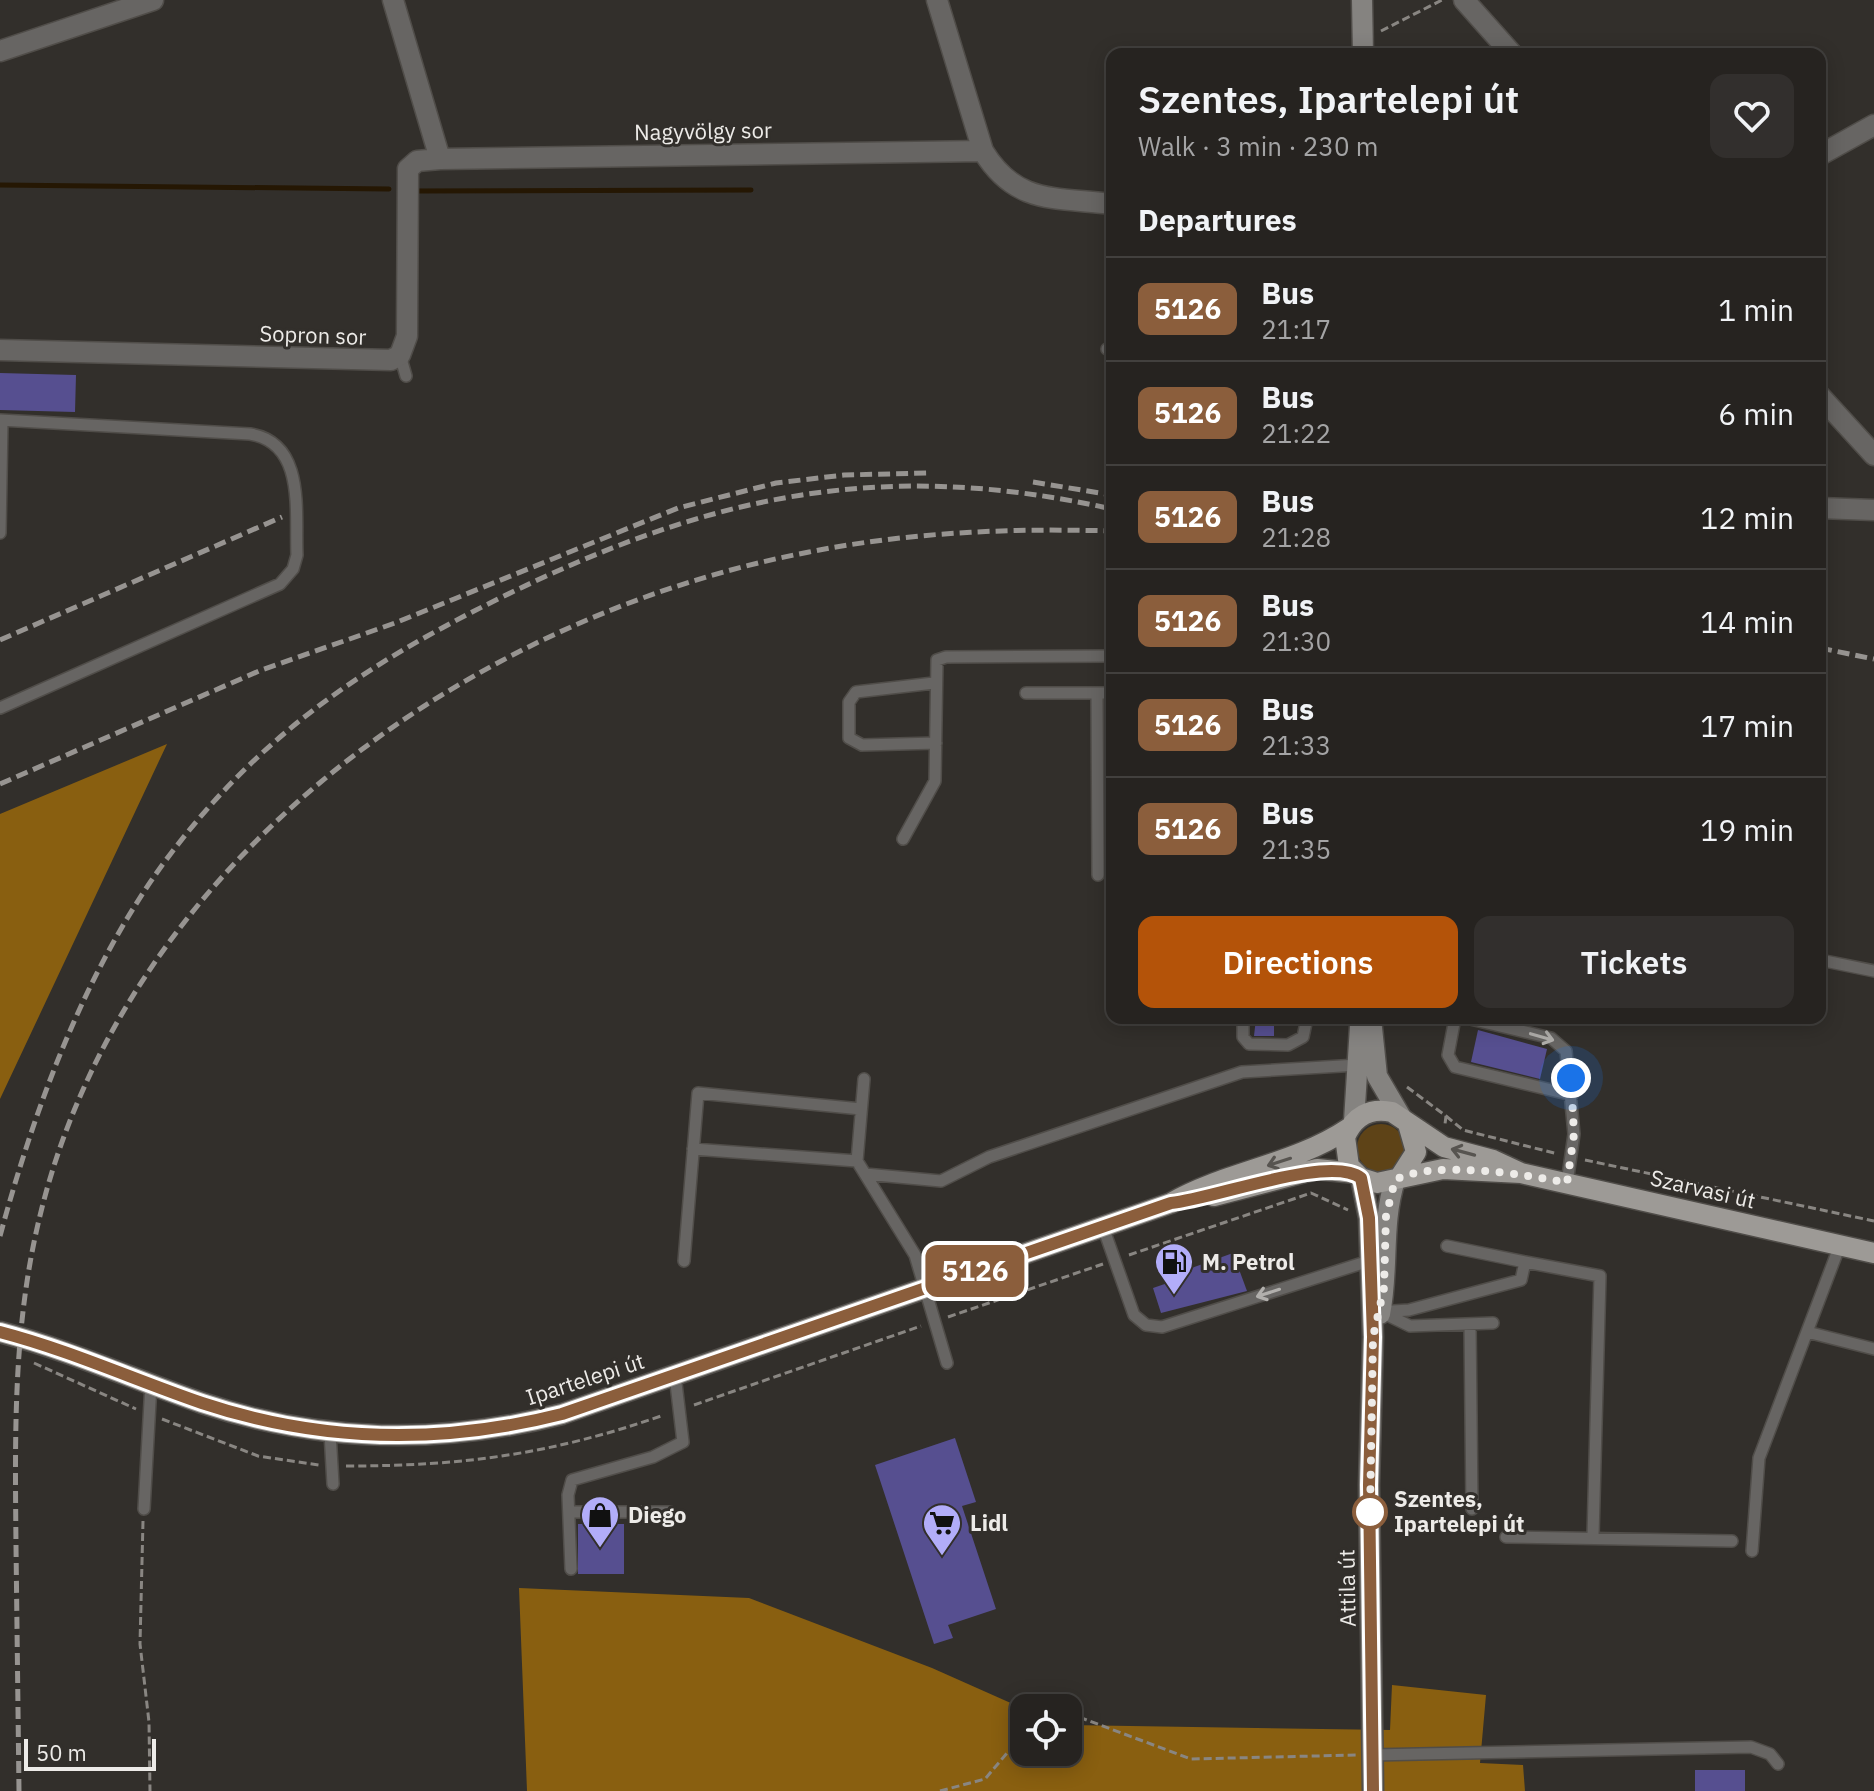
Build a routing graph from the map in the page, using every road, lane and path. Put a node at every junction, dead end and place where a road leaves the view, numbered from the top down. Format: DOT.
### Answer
graph roads {
  1 [pos="153,0"];
  2 [pos="393,0"];
  3 [pos="937,0"];
  4 [pos="1362,0"];
  5 [pos="1442,0"];
  6 [pos="1464,0"];
  7 [pos="1363,46"];
  8 [pos="1507,48"];
  9 [pos="0,51"];
  10 [pos="1874,125"];
  11 [pos="983,151"];
  12 [pos="1826,152"];
  13 [pos="440,159"];
  14 [pos="1106,203"];
  15 [pos="0,350"];
  16 [pos="400,355"];
  17 [pos="406,376"];
  18 [pos="1826,403"];
  19 [pos="1,420"];
  20 [pos="1874,455"];
  21 [pos="1826,508"];
  22 [pos="1874,510"];
  23 [pos="0,533"];
  24 [pos="1106,656"];
  25 [pos="934,683"];
  26 [pos="1026,693"];
  27 [pos="1097,693"];
  28 [pos="1106,693"];
  29 [pos="0,708"];
  30 [pos="936,743"];
  31 [pos="903,839"];
  32 [pos="1098,875"];
  33 [pos="1826,961"];
  34 [pos="1874,971"];
  35 [pos="1243,1024"];
  36 [pos="1306,1024"];
  37 [pos="1361,1024"];
  38 [pos="1372,1024"];
  39 [pos="1454,1024"];
  40 [pos="1488,1024"];
  41 [pos="1358,1065"];
  42 [pos="864,1079"];
  43 [pos="1572,1095"];
  44 [pos="861,1109"];
  45 [pos="1446,1116"];
  46 [pos="1405,1121"];
  47 [pos="1351,1124"];
  48 [pos="693,1149"];
  49 [pos="1572,1157"];
  50 [pos="857,1161"];
  51 [pos="1521,1173"];
  52 [pos="865,1174"];
  53 [pos="1358,1176"];
  54 [pos="1398,1178"];
  55 [pos="1567,1183"];
  56 [pos="1171,1203"];
  57 [pos="1874,1221"];
  58 [pos="1103,1227"];
  59 [pos="1840,1245"];
  60 [pos="1447,1246"];
  61 [pos="1874,1253"];
  62 [pos="684,1261"];
  63 [pos="1369,1261"];
  64 [pos="1525,1262"];
  65 [pos="925,1289"];
  66 [pos="1376,1312"];
  67 [pos="1493,1323"];
  68 [pos="1470,1324"];
  69 [pos="0,1332"];
  70 [pos="1807,1332"];
  71 [pos="1874,1349"];
  72 [pos="947,1363"];
  73 [pos="675,1375"];
  74 [pos="151,1384"];
  75 [pos="330,1433"];
  76 [pos="333,1484"];
  77 [pos="144,1509"];
  78 [pos="1472,1509"];
  79 [pos="569,1512"];
  80 [pos="670,1512"];
  81 [pos="1593,1536"];
  82 [pos="1506,1537"];
  83 [pos="1732,1541"];
  84 [pos="1752,1551"];
  85 [pos="571,1569"];
  86 [pos="1082,1718"];
  87 [pos="1010,1750"];
  88 [pos="1372,1755"];
  89 [pos="1778,1764"];
  90 [pos="150,1791"];
  91 [pos="940,1791"];
  92 [pos="1373,1791"];
  1 -- 9 [label="street"];
  2 -- 13 [label="street"];
  3 -- 11 [label="street"];
  4 -- 7 [label="main road"];
  5 -- 7 [label="path"];
  6 -- 8 [label="street"];
  10 -- 12 [label="street"];
  11 -- 13 [label="street, Nagyvölgy sor"];
  11 -- 14 [label="street"];
  13 -- 16 [label="street"];
  15 -- 16 [label="street, Sopron sor"];
  16 -- 17 [label="lane"];
  18 -- 20 [label="street"];
  19 -- 23 [label="lane"];
  19 -- 29 [label="lane"];
  21 -- 22 [label="street"];
  24 -- 25 [label="lane"];
  25 -- 30 [label="lane"];
  25 -- 30 [label="lane"];
  26 -- 27 [label="lane"];
  27 -- 28 [label="lane"];
  27 -- 32 [label="lane"];
  30 -- 31 [label="lane"];
  33 -- 34 [label="lane"];
  35 -- 36 [label="lane"];
  37 -- 41 [label="main road"];
  38 -- 46 [label="main road"];
  39 -- 43 [label="lane"];
  40 -- 43 [label="lane, one-way"];
  41 -- 47 [label="main road"];
  41 -- 52 [label="lane"];
  42 -- 44 [label="lane"];
  43 -- 49 [label="lane"];
  44 -- 48 [label="lane"];
  44 -- 50 [label="lane"];
  45 -- 49 [label="path"];
  46 -- 47 [label="main road"];
  51 -- 46 [label="main road, one-way"];
  46 -- 54 [label="main road"];
  47 -- 53 [label="main road"];
  47 -- 56 [label="main road, one-way"];
  48 -- 50 [label="lane"];
  48 -- 62 [label="lane"];
  49 -- 55 [label="lane"];
  49 -- 57 [label="path"];
  50 -- 52 [label="lane"];
  51 -- 54 [label="main road"];
  51 -- 55 [label="main road, Szarvasi út"];
  52 -- 65 [label="lane"];
  53 -- 54 [label="main road"];
  53 -- 56 [label="main road"];
  53 -- 63 [label="main road, Attila út"];
  54 -- 66 [label="main road, Attila út"];
  55 -- 59 [label="main road, Szarvasi út"];
  56 -- 58 [label="main road, Ipartelepi út"];
  63 -- 58 [label="lane, one-way"];
  58 -- 65 [label="main road, Ipartelepi út"];
  59 -- 61 [label="main road, Szarvasi út"];
  59 -- 70 [label="lane"];
  60 -- 64 [label="lane"];
  63 -- 66 [label="main road, Attila út"];
  64 -- 66 [label="lane"];
  64 -- 81 [label="lane"];
  65 -- 72 [label="lane"];
  65 -- 73 [label="main road, Ipartelepi út"];
  66 -- 68 [label="lane"];
  66 -- 88 [label="main road, Attila út"];
  67 -- 68 [label="lane"];
  68 -- 78 [label="lane"];
  69 -- 74 [label="main road, Ipartelepi út"];
  70 -- 71 [label="lane"];
  70 -- 84 [label="lane"];
  73 -- 75 [label="main road, Ipartelepi út"];
  73 -- 79 [label="lane"];
  74 -- 75 [label="main road, Ipartelepi út"];
  74 -- 77 [label="lane"];
  75 -- 76 [label="lane"];
  77 -- 90 [label="path"];
  79 -- 80 [label="lane"];
  79 -- 85 [label="lane"];
  81 -- 82 [label="lane"];
  81 -- 83 [label="lane"];
  86 -- 88 [label="path"];
  87 -- 91 [label="path"];
  88 -- 89 [label="lane"];
  88 -- 92 [label="main road, Attila út"];
}
